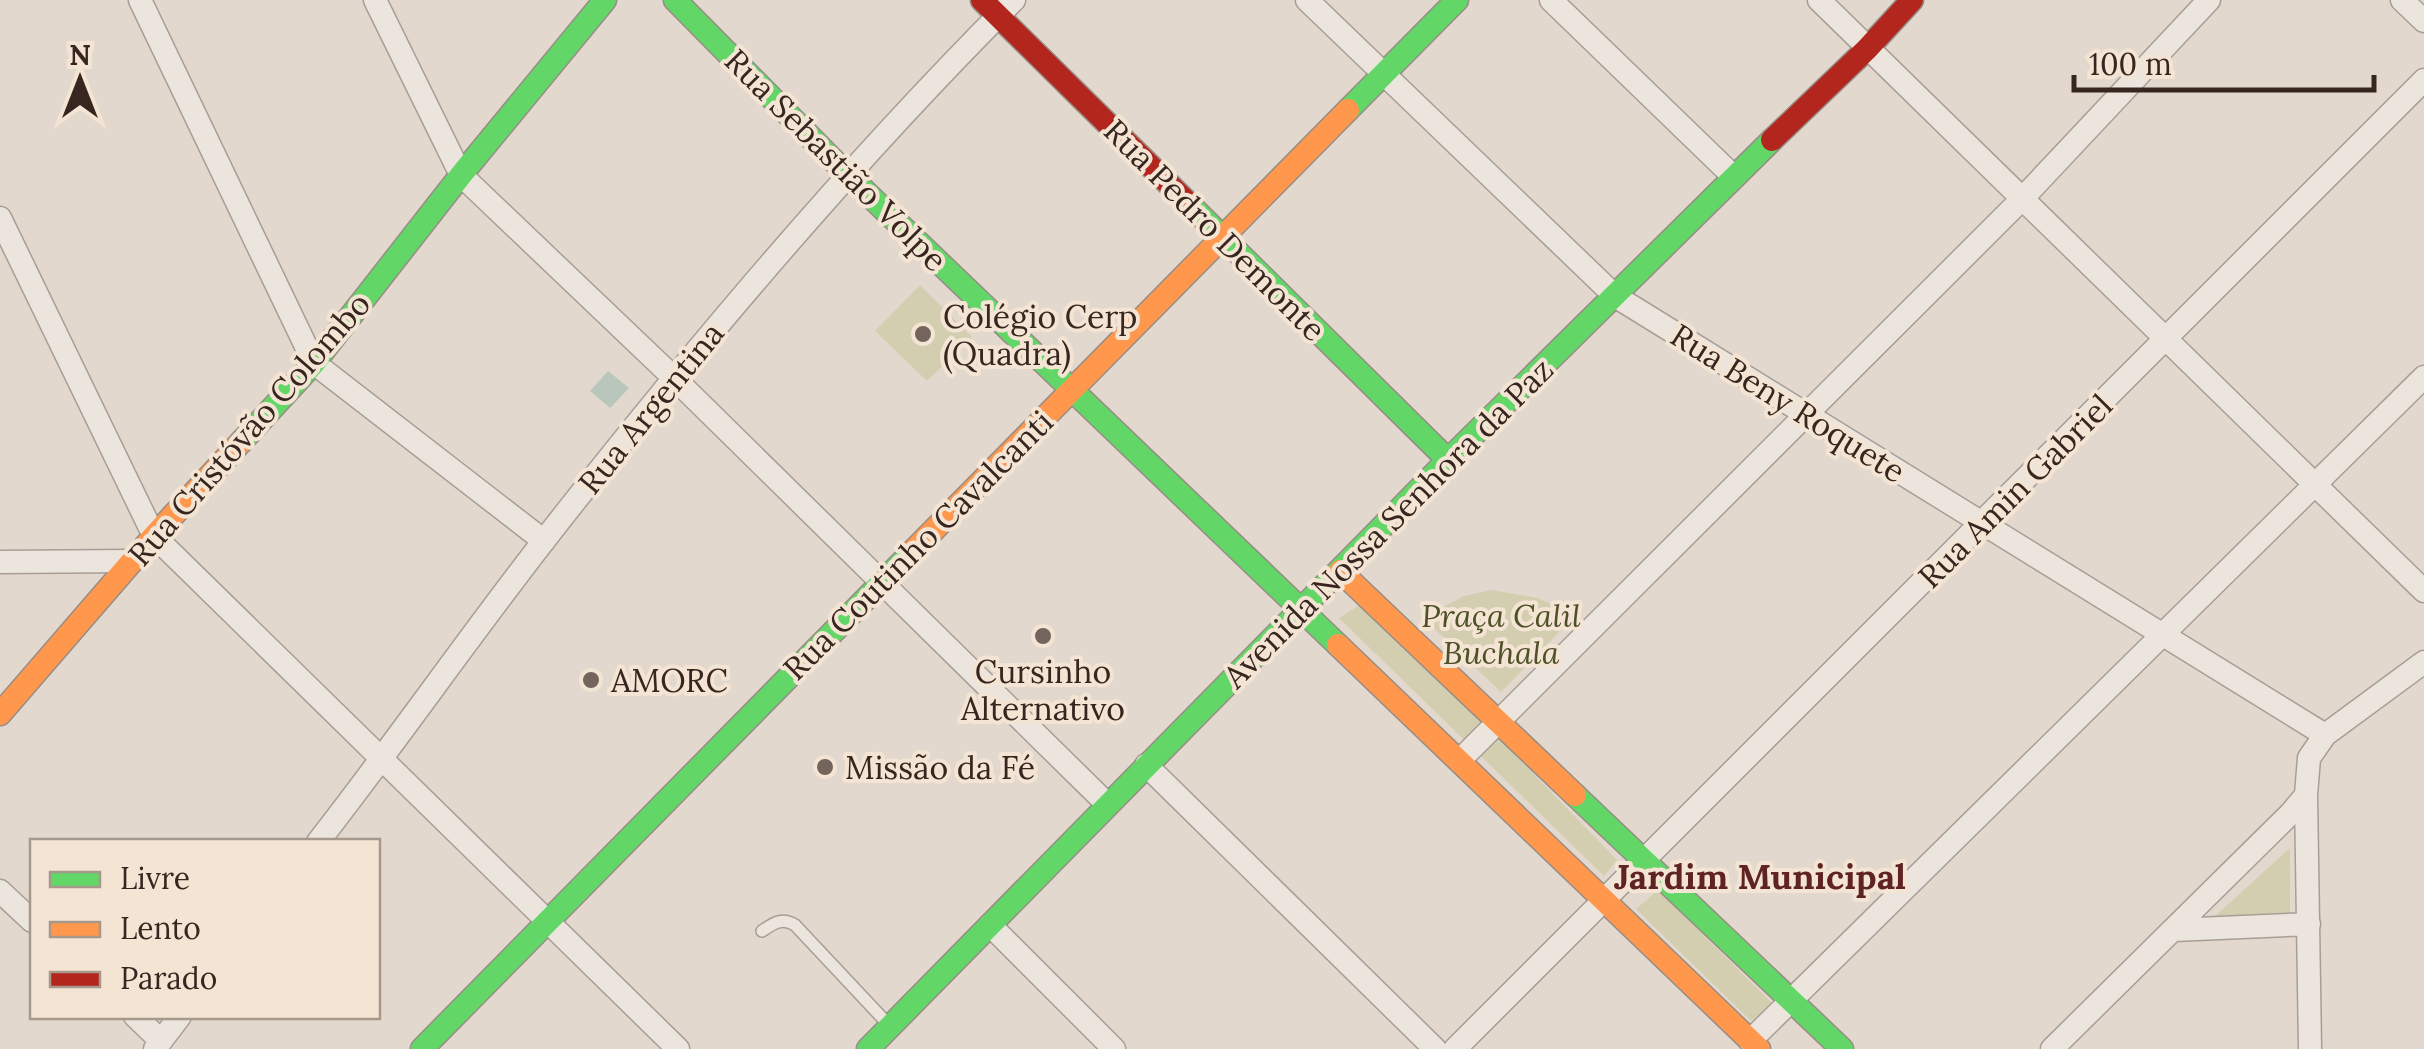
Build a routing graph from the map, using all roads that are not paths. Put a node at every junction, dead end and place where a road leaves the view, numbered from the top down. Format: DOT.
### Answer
graph roads {
  1 [pos="140,0"];
  2 [pos="375,0"];
  3 [pos="606,0"];
  4 [pos="675,0"];
  5 [pos="1306,0"];
  6 [pos="1457,0"];
  7 [pos="1551,0"];
  8 [pos="1818,0"];
  9 [pos="1912,0"];
  10 [pos="2209,0"];
  11 [pos="2402,0"];
  12 [pos="998,5"];
  13 [pos="2424,21"];
  14 [pos="1867,49"];
  15 [pos="1384,74"];
  16 [pos="2424,80"];
  17 [pos="461,175"];
  18 [pos="848,175"];
  19 [pos="1734,176"];
  20 [pos="2022,199"];
  21 [pos="0,218"];
  22 [pos="1222,237"];
  23 [pos="1615,296"];
  24 [pos="2167,340"];
  25 [pos="314,363"];
  26 [pos="2424,377"];
  27 [pos="674,378"];
  28 [pos="1071,389"];
  29 [pos="1805,413"];
  30 [pos="1448,460"];
  31 [pos="2316,486"];
  32 [pos="1982,523"];
  33 [pos="154,536"];
  34 [pos="544,542"];
  35 [pos="132,561"];
  36 [pos="0,562"];
  37 [pos="1340,571"];
  38 [pos="881,582"];
  39 [pos="2424,591"];
  40 [pos="1301,610"];
  41 [pos="2162,634"];
  42 [pos="2424,662"];
  43 [pos="0,714"];
  44 [pos="1499,721"];
  45 [pos="2325,735"];
  46 [pos="382,760"];
  47 [pos="1459,761"];
  48 [pos="1146,765"];
  49 [pos="2306,795"];
  50 [pos="1107,804"];
  51 [pos="320,839"];
  52 [pos="1642,860"];
  53 [pos="0,891"];
  54 [pos="1603,900"];
  55 [pos="30,919"];
  56 [pos="548,922"];
  57 [pos="2309,924"];
  58 [pos="990,925"];
  59 [pos="2174,930"];
  60 [pos="762,931"];
  61 [pos="1791,1000"];
  62 [pos="137,1019"];
  63 [pos="178,1019"];
  64 [pos="890,1026"];
  65 [pos="158,1045"];
  66 [pos="1754,1045"];
  67 [pos="422,1049"];
  68 [pos="678,1049"];
  69 [pos="868,1049"];
  70 [pos="1114,1049"];
  71 [pos="1435,1049"];
  72 [pos="1455,1049"];
  73 [pos="1842,1049"];
  74 [pos="2052,1049"];
  75 [pos="2310,1049"];
  1 -- 25 [label="street"];
  2 -- 17 [label="street"];
  3 -- 17 [label="main road, Rua Cristóvão Colombo"];
  4 -- 18 [label="main road, Rua Sebastião Volpe"];
  5 -- 15 [label="street, Rua Beny Roquete"];
  6 -- 15 [label="main road, Rua Coutinho Cavalcanti"];
  7 -- 19 [label="street"];
  8 -- 14 [label="street"];
  9 -- 14 [label="main road, Avenida Nossa Senhora da Paz"];
  10 -- 20 [label="street"];
  11 -- 13 [label="street"];
  12 -- 18 [label="street, Rua Argentina"];
  12 -- 22 [label="main road, Rua Pedro Demonte"];
  14 -- 19 [label="main road, Avenida Nossa Senhora da Paz"];
  14 -- 20 [label="street"];
  15 -- 22 [label="main road, Rua Coutinho Cavalcanti"];
  15 -- 23 [label="street, Rua Beny Roquete"];
  16 -- 24 [label="street, Rua Amin Gabriel"];
  17 -- 25 [label="main road, Rua Cristóvão Colombo"];
  17 -- 27 [label="street"];
  18 -- 27 [label="street, Rua Argentina"];
  18 -- 28 [label="main road, Rua Sebastião Volpe"];
  19 -- 23 [label="main road, Avenida Nossa Senhora da Paz"];
  20 -- 24 [label="street"];
  20 -- 29 [label="street"];
  21 -- 33 [label="street"];
  22 -- 28 [label="main road, Rua Coutinho Cavalcanti"];
  22 -- 30 [label="main road, Rua Pedro Demonte"];
  23 -- 29 [label="street, Rua Beny Roquete"];
  23 -- 30 [label="main road, Avenida Nossa Senhora da Paz"];
  24 -- 31 [label="street"];
  24 -- 32 [label="street, Rua Amin Gabriel"];
  25 -- 33 [label="main road, Rua Cristóvão Colombo"];
  25 -- 34 [label="street"];
  26 -- 31 [label="street"];
  27 -- 34 [label="street, Rua Argentina"];
  27 -- 38 [label="street"];
  28 -- 38 [label="main road, Rua Coutinho Cavalcanti"];
  28 -- 40 [label="main road, Rua Sebastião Volpe"];
  29 -- 32 [label="street, Rua Beny Roquete"];
  29 -- 44 [label="street"];
  30 -- 37 [label="main road, Avenida Nossa Senhora da Paz"];
  31 -- 39 [label="street"];
  31 -- 41 [label="street"];
  32 -- 41 [label="street, Rua Beny Roquete"];
  32 -- 52 [label="street, Rua Amin Gabriel"];
  33 -- 35 [label="main road, Rua Cristóvão Colombo"];
  33 -- 46 [label="street"];
  34 -- 46 [label="street, Rua Argentina"];
  35 -- 36 [label="street"];
  35 -- 43 [label="main road, Rua Cristóvão Colombo"];
  37 -- 40 [label="main road, Avenida Nossa Senhora da Paz"];
  37 -- 44 [label="main road"];
  38 -- 50 [label="street"];
  38 -- 56 [label="main road, Rua Coutinho Cavalcanti"];
  40 -- 47 [label="main road, Rua Sebastião Volpe"];
  40 -- 48 [label="main road, Avenida Nossa Senhora da Paz"];
  41 -- 45 [label="street, Rua Beny Roquete"];
  41 -- 61 [label="street"];
  42 -- 45 [label="street"];
  44 -- 47 [label="street"];
  44 -- 52 [label="main road"];
  45 -- 49 [label="street"];
  46 -- 51 [label="street, Rua Argentina"];
  46 -- 56 [label="street"];
  47 -- 54 [label="main road, Rua Sebastião Volpe"];
  48 -- 50 [label="main road, Avenida Nossa Senhora da Paz"];
  48 -- 71 [label="street"];
  49 -- 57 [label="street"];
  49 -- 59 [label="street"];
  50 -- 58 [label="main road, Avenida Nossa Senhora da Paz"];
  52 -- 54 [label="street, Rua Amin Gabriel"];
  52 -- 61 [label="main road"];
  53 -- 55 [label="street"];
  54 -- 66 [label="main road, Rua Sebastião Volpe"];
  54 -- 72 [label="street, Rua Amin Gabriel"];
  56 -- 67 [label="main road, Rua Coutinho Cavalcanti"];
  56 -- 68 [label="street"];
  57 -- 59 [label="street"];
  57 -- 75 [label="street"];
  58 -- 64 [label="main road, Avenida Nossa Senhora da Paz"];
  58 -- 70 [label="street"];
  59 -- 74 [label="street"];
  60 -- 64 [label="lane"];
  61 -- 66 [label="street"];
  61 -- 73 [label="main road"];
  62 -- 65 [label="street"];
  63 -- 65 [label="street"];
  64 -- 69 [label="main road, Avenida Nossa Senhora da Paz"];
}
